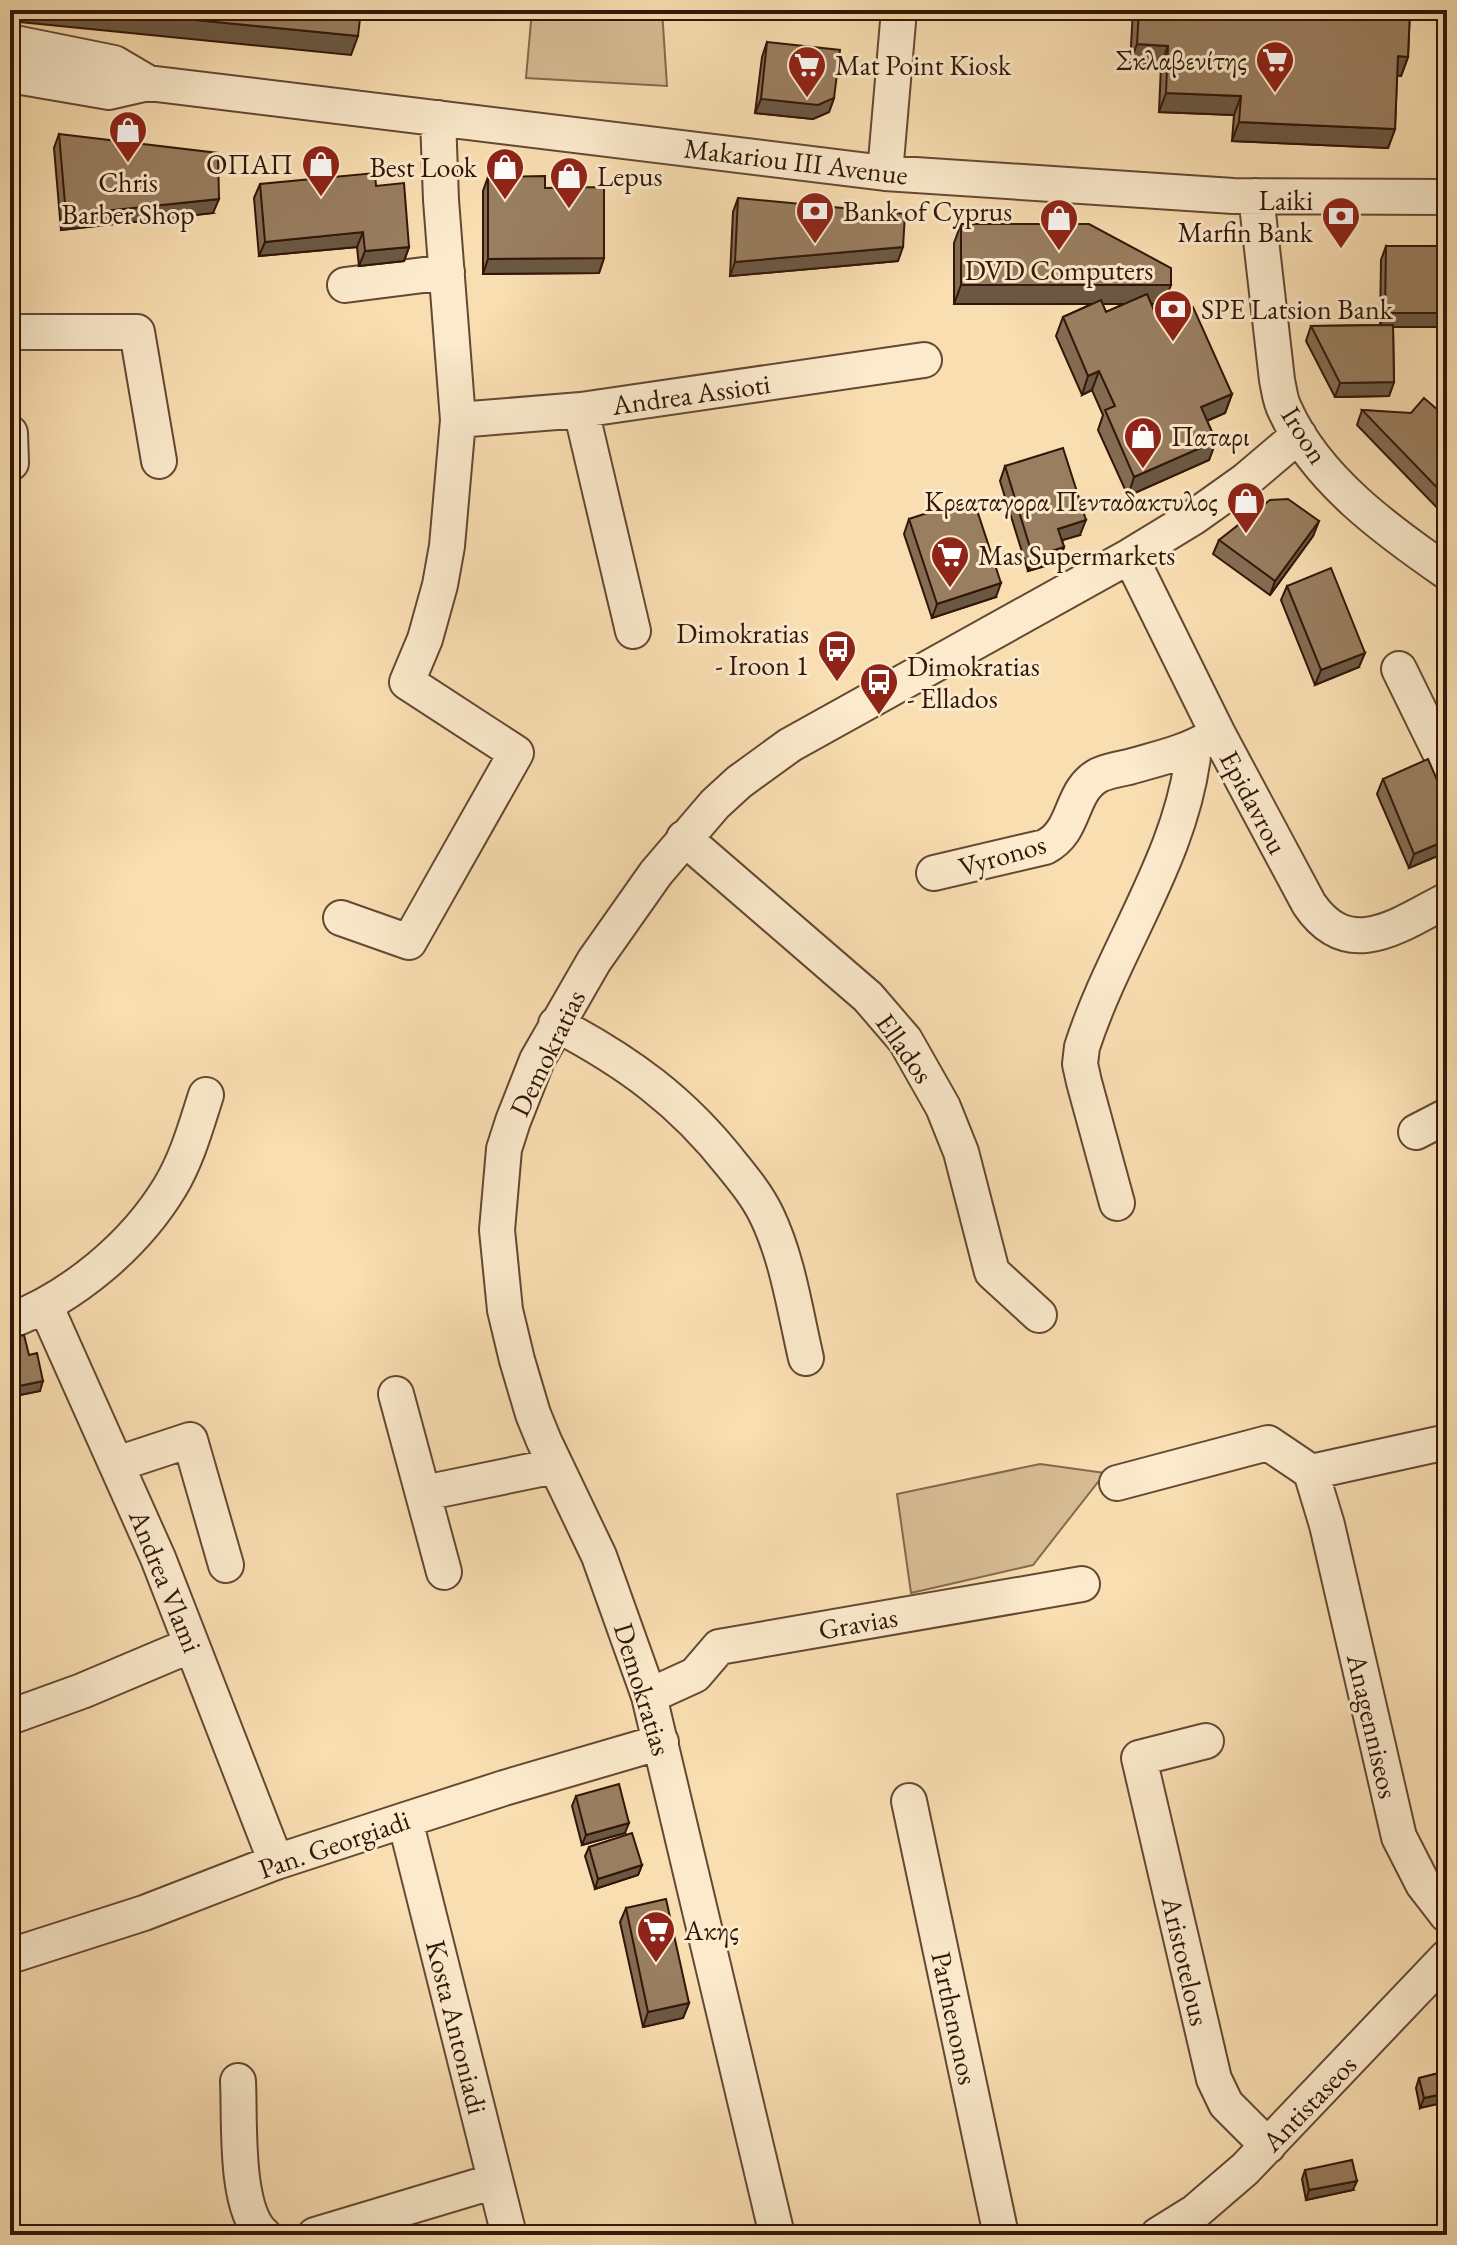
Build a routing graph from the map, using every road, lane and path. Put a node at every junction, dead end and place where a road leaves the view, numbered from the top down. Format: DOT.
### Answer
graph roads {
  1 [pos="899,10"];
  2 [pos="10,42"];
  3 [pos="10,75"];
  4 [pos="148,83"];
  5 [pos="438,118"];
  6 [pos="885,173"];
  7 [pos="1256,196"];
  8 [pos="1447,197"];
  9 [pos="447,272"];
  10 [pos="345,285"];
  11 [pos="10,332"];
  12 [pos="924,360"];
  13 [pos="581,410"];
  14 [pos="458,420"];
  15 [pos="10,433"];
  16 [pos="1299,435"];
  17 [pos="159,461"];
  18 [pos="11,463"];
  19 [pos="1130,556"];
  20 [pos="1447,572"];
  21 [pos="633,631"];
  22 [pos="1399,669"];
  23 [pos="1206,741"];
  24 [pos="1447,767"];
  25 [pos="684,838"];
  26 [pos="934,873"];
  27 [pos="1447,900"];
  28 [pos="341,918"];
  29 [pos="556,1024"];
  30 [pos="206,1095"];
  31 [pos="1447,1116"];
  32 [pos="1416,1132"];
  33 [pos="1117,1203"];
  34 [pos="45,1305"];
  35 [pos="1039,1315"];
  36 [pos="10,1321"];
  37 [pos="806,1358"];
  38 [pos="396,1394"];
  39 [pos="1447,1442"];
  40 [pos="117,1464"];
  41 [pos="555,1466"];
  42 [pos="1311,1472"];
  43 [pos="1117,1483"];
  44 [pos="424,1493"];
  45 [pos="226,1565"];
  46 [pos="444,1572"];
  47 [pos="1082,1584"];
  48 [pos="191,1645"];
  49 [pos="649,1696"];
  50 [pos="10,1717"];
  51 [pos="1206,1741"];
  52 [pos="661,1742"];
  53 [pos="909,1801"];
  54 [pos="405,1820"];
  55 [pos="276,1862"];
  56 [pos="1447,1915"];
  57 [pos="10,1956"];
  58 [pos="1447,1957"];
  59 [pos="238,2081"];
  60 [pos="1268,2146"];
  61 [pos="495,2181"];
  62 [pos="264,2235"];
  63 [pos="315,2235"];
  64 [pos="509,2235"];
  65 [pos="777,2235"];
  66 [pos="1001,2235"];
  67 [pos="1158,2235"];
  1 -- 6 [label="street"];
  2 -- 4 [label="street, Makariou III Avenue"];
  3 -- 4 [label="street, Makariou III Avenue"];
  4 -- 5 [label="street, Makariou III Avenue"];
  5 -- 6 [label="street, Makariou III Avenue"];
  5 -- 9 [label="street"];
  6 -- 7 [label="street, Makariou III Avenue"];
  7 -- 8 [label="street, Makariou III Avenue"];
  7 -- 16 [label="street, Iroon"];
  9 -- 10 [label="street"];
  9 -- 14 [label="street"];
  11 -- 17 [label="street"];
  12 -- 13 [label="street, Andrea Assioti"];
  13 -- 14 [label="street, Andrea Assioti"];
  13 -- 21 [label="street"];
  14 -- 28 [label="street"];
  15 -- 18 [label="street"];
  16 -- 19 [label="street, Demokratias"];
  16 -- 20 [label="street, Iroon"];
  19 -- 23 [label="street, Epidavrou"];
  19 -- 25 [label="street, Demokratias"];
  22 -- 24 [label="street"];
  23 -- 26 [label="street, Vyronos"];
  23 -- 27 [label="street, Epidavrou"];
  23 -- 33 [label="street"];
  25 -- 29 [label="street, Demokratias"];
  25 -- 35 [label="street, Ellados"];
  29 -- 37 [label="street"];
  29 -- 41 [label="street, Demokratias"];
  30 -- 34 [label="street"];
  31 -- 32 [label="street"];
  34 -- 36 [label="street"];
  34 -- 40 [label="street, Andrea Vlami"];
  38 -- 44 [label="street"];
  39 -- 42 [label="street"];
  40 -- 45 [label="street"];
  40 -- 48 [label="street, Andrea Vlami"];
  41 -- 44 [label="street"];
  41 -- 49 [label="street, Demokratias"];
  42 -- 43 [label="street"];
  42 -- 56 [label="street, Anagenniseos"];
  44 -- 46 [label="street"];
  47 -- 49 [label="street, Gravias"];
  48 -- 50 [label="street"];
  48 -- 55 [label="street, Andrea Vlami"];
  49 -- 52 [label="street, Demokratias"];
  51 -- 60 [label="street, Aristotelous"];
  52 -- 54 [label="street, Pan. Georgiadi"];
  52 -- 65 [label="street, Demokratias"];
  53 -- 66 [label="street, Parthenonos"];
  54 -- 55 [label="street, Pan. Georgiadi"];
  54 -- 61 [label="street, Kosta Antoniadi"];
  55 -- 57 [label="street, Pan. Georgiadi"];
  58 -- 60 [label="street, Antistaseos"];
  59 -- 62 [label="street"];
  60 -- 67 [label="street, Antistaseos"];
  61 -- 63 [label="street"];
  61 -- 64 [label="street, Kosta Antoniadi"];
}
